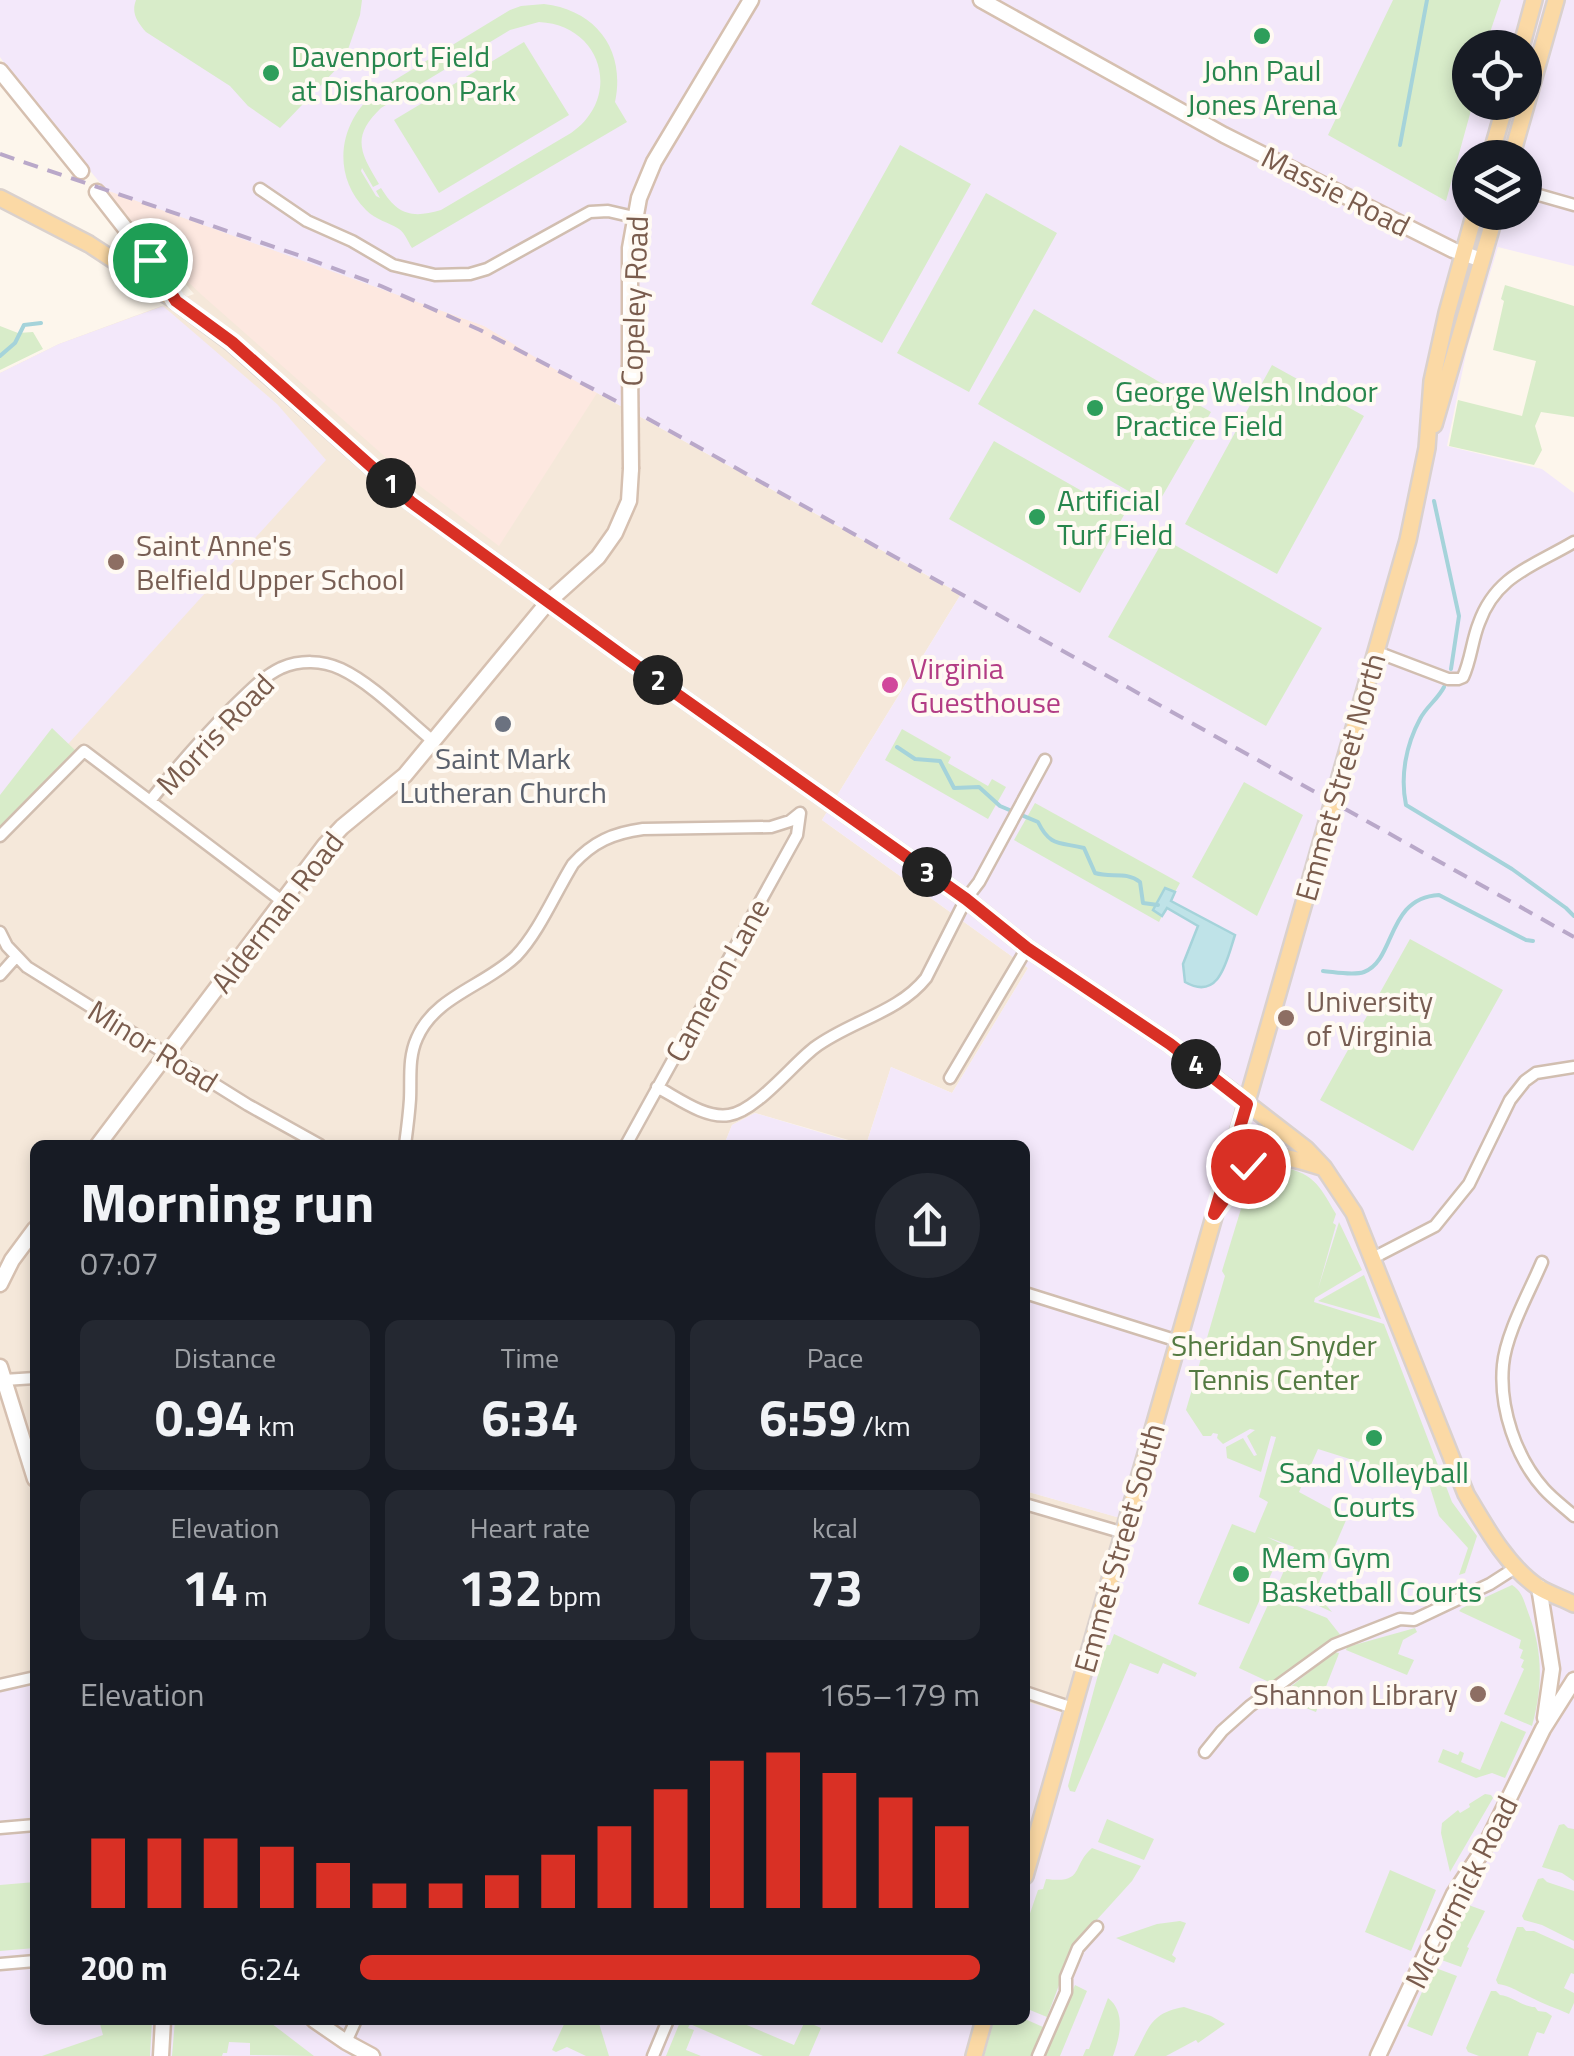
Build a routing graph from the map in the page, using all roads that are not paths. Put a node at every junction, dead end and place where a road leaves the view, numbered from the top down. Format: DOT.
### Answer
graph roads {
  1 [pos="751,0"];
  2 [pos="982,0"];
  3 [pos="1534,0"];
  4 [pos="1556,0"];
  5 [pos="1526,30"];
  6 [pos="0,71"];
  7 [pos="1516,140"];
  8 [pos="80,172"];
  9 [pos="260,189"];
  10 [pos="97,192"];
  11 [pos="1542,195"];
  12 [pos="0,198"];
  13 [pos="1574,205"];
  14 [pos="634,217"];
  15 [pos="1470,230"];
  16 [pos="1491,230"];
  17 [pos="1463,254"];
  18 [pos="1482,260"];
  19 [pos="176,301"];
  20 [pos="1426,448"];
  21 [pos="1574,542"];
  22 [pos="548,602"];
  23 [pos="1376,652"];
  24 [pos="434,741"];
  25 [pos="1045,760"];
  26 [pos="150,801"];
  27 [pos="0,836"];
  28 [pos="966,899"];
  29 [pos="282,902"];
  30 [pos="0,932"];
  31 [pos="1027,948"];
  32 [pos="16,957"];
  33 [pos="0,975"];
  34 [pos="167,1054"];
  35 [pos="1574,1067"];
  36 [pos="950,1078"];
  37 [pos="657,1088"];
  38 [pos="1247,1104"];
  39 [pos="102,1140"];
  40 [pos="311,1140"];
  41 [pos="406,1140"];
  42 [pos="629,1140"];
  43 [pos="1324,1168"];
  44 [pos="1214,1214"];
  45 [pos="30,1236"];
  46 [pos="1373,1258"];
  47 [pos="1542,1262"];
  48 [pos="0,1284"];
  49 [pos="1030,1296"];
  50 [pos="1178,1341"];
  51 [pos="2,1374"];
  52 [pos="30,1377"];
  53 [pos="30,1463"];
  54 [pos="1030,1505"];
  55 [pos="1574,1516"];
  56 [pos="1124,1533"];
  57 [pos="1516,1568"];
  58 [pos="1539,1587"];
  59 [pos="1574,1604"];
  60 [pos="1552,1669"];
  61 [pos="30,1678"];
  62 [pos="1574,1680"];
  63 [pos="0,1684"];
  64 [pos="1030,1694"];
  65 [pos="1073,1708"];
  66 [pos="1543,1729"];
  67 [pos="1204,1752"];
  68 [pos="30,1825"];
  69 [pos="0,1828"];
  70 [pos="1030,1858"];
  71 [pos="1097,1926"];
  72 [pos="30,1961"];
  73 [pos="0,1964"];
  74 [pos="163,2025"];
  75 [pos="321,2025"];
  76 [pos="354,2025"];
  77 [pos="666,2025"];
  78 [pos="983,2025"];
  79 [pos="346,2042"];
  80 [pos="161,2056"];
  81 [pos="372,2056"];
  82 [pos="652,2056"];
  83 [pos="974,2056"];
  84 [pos="1038,2056"];
  85 [pos="1378,2056"];
  1 -- 14 [label="street, Copeley Road"];
  2 -- 17 [label="street, Massie Road"];
  3 -- 5 [label="main road"];
  4 -- 7 [label="main road"];
  6 -- 8 [label="street"];
  9 -- 14 [label="street"];
  10 -- 19 [label="street"];
  11 -- 13 [label="street"];
  12 -- 19 [label="main road"];
  14 -- 22 [label="street, Copeley Road, bridge"];
  15 -- 17 [label="main road, Emmet Street North"];
  16 -- 18 [label="main road, Emmet Street North"];
  17 -- 18 [label="street, Massie Road"];
  17 -- 20 [label="main road, Emmet Street North"];
  18 -- 20 [label="main road, Emmet Street North"];
  19 -- 22 [label="main road"];
  20 -- 23 [label="main road, Emmet Street North"];
  21 -- 23 [label="street"];
  22 -- 24 [label="street, Alderman Road"];
  22 -- 28 [label="main road"];
  23 -- 38 [label="main road, Emmet Street North"];
  24 -- 26 [label="street, Morris Road"];
  24 -- 29 [label="street, Alderman Road"];
  25 -- 28 [label="street"];
  26 -- 27 [label="street"];
  26 -- 29 [label="street"];
  28 -- 31 [label="main road"];
  28 -- 37 [label="street"];
  29 -- 34 [label="street, Alderman Road"];
  30 -- 32 [label="street, Minor Road"];
  31 -- 36 [label="street"];
  31 -- 38 [label="main road"];
  32 -- 33 [label="street"];
  32 -- 34 [label="street, Minor Road"];
  34 -- 39 [label="street, Alderman Road"];
  34 -- 40 [label="street, Minor Road"];
  35 -- 46 [label="street"];
  37 -- 41 [label="street, Cameron Lane"];
  37 -- 42 [label="street, Cameron Lane"];
  38 -- 43 [label="main road"];
  38 -- 44 [label="main road, Emmet Street South"];
  43 -- 44 [label="main road"];
  43 -- 46 [label="main road"];
  44 -- 50 [label="main road, Emmet Street South"];
  45 -- 48 [label="street"];
  46 -- 57 [label="main road"];
  47 -- 55 [label="street"];
  49 -- 50 [label="street"];
  50 -- 56 [label="main road, Emmet Street South"];
  51 -- 52 [label="street"];
  51 -- 53 [label="street"];
  54 -- 56 [label="street"];
  56 -- 65 [label="main road, Emmet Street South"];
  57 -- 58 [label="main road"];
  57 -- 67 [label="street"];
  58 -- 59 [label="main road"];
  58 -- 60 [label="street, McCormick Road"];
  60 -- 62 [label="street"];
  60 -- 66 [label="street, McCormick Road"];
  61 -- 63 [label="street"];
  62 -- 66 [label="street, McCormick Road"];
  64 -- 65 [label="street"];
  65 -- 70 [label="main road, Emmet Street South"];
  66 -- 85 [label="street, McCormick Road"];
  68 -- 69 [label="street"];
  71 -- 84 [label="street"];
  72 -- 73 [label="street"];
  74 -- 80 [label="street"];
  75 -- 79 [label="street"];
  76 -- 79 [label="street"];
  77 -- 82 [label="street"];
  78 -- 83 [label="main road"];
  79 -- 81 [label="street"];
}
